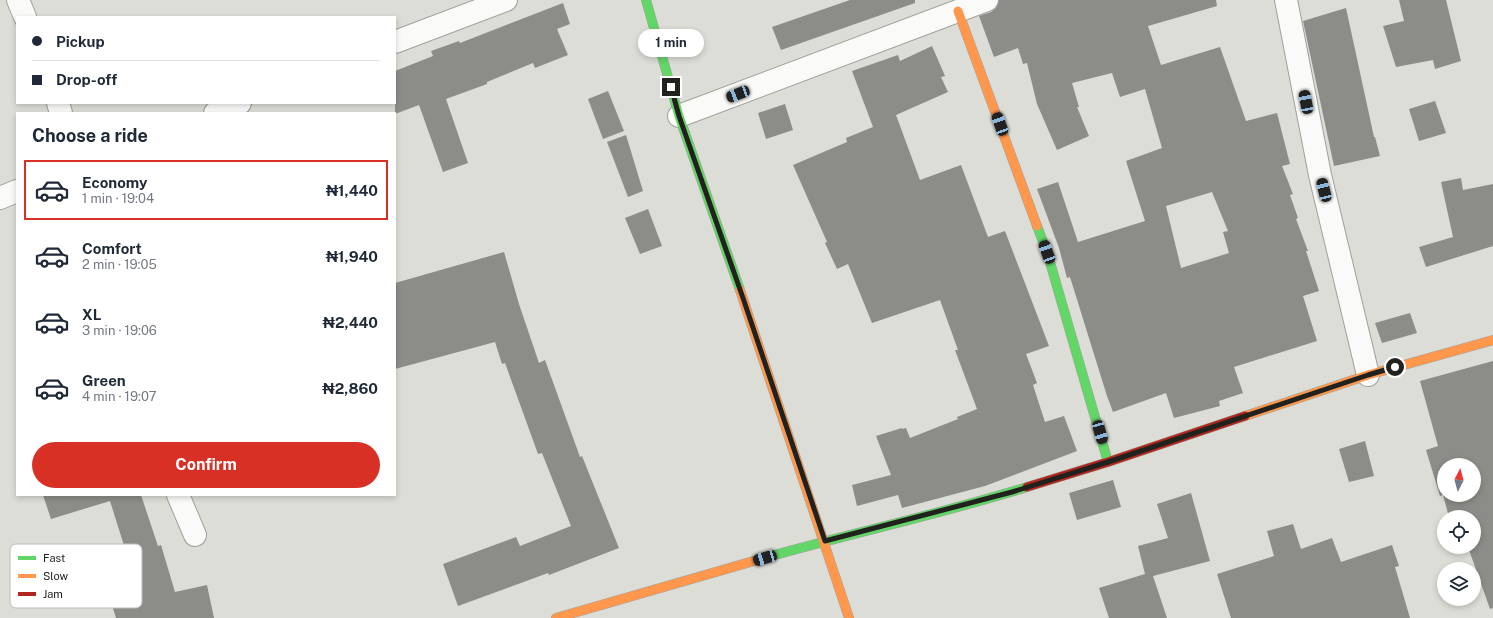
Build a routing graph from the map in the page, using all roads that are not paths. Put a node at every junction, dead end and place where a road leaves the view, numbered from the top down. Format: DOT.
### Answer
graph roads {
  1 [pos="18,0"];
  2 [pos="506,0"];
  3 [pos="646,0"];
  4 [pos="986,0"];
  5 [pos="1286,0"];
  6 [pos="958,11"];
  7 [pos="25,16"];
  8 [pos="396,42"];
  9 [pos="238,104"];
  10 [pos="218,112"];
  11 [pos="679,116"];
  12 [pos="16,191"];
  13 [pos="0,198"];
  14 [pos="1493,340"];
  15 [pos="1368,375"];
  16 [pos="1108,462"];
  17 [pos="178,496"];
  18 [pos="195,535"];
  19 [pos="825,541"];
  20 [pos="556,618"];
  21 [pos="849,618"];
  1 -- 7 [label="street"];
  2 -- 8 [label="street"];
  3 -- 11 [label="street"];
  4 -- 6 [label="street"];
  5 -- 15 [label="street"];
  6 -- 11 [label="street"];
  6 -- 16 [label="street"];
  9 -- 10 [label="street"];
  11 -- 19 [label="street"];
  12 -- 13 [label="street"];
  14 -- 15 [label="street"];
  15 -- 16 [label="street"];
  16 -- 19 [label="street"];
  17 -- 18 [label="street"];
  19 -- 20 [label="street"];
  19 -- 21 [label="street"];
}
